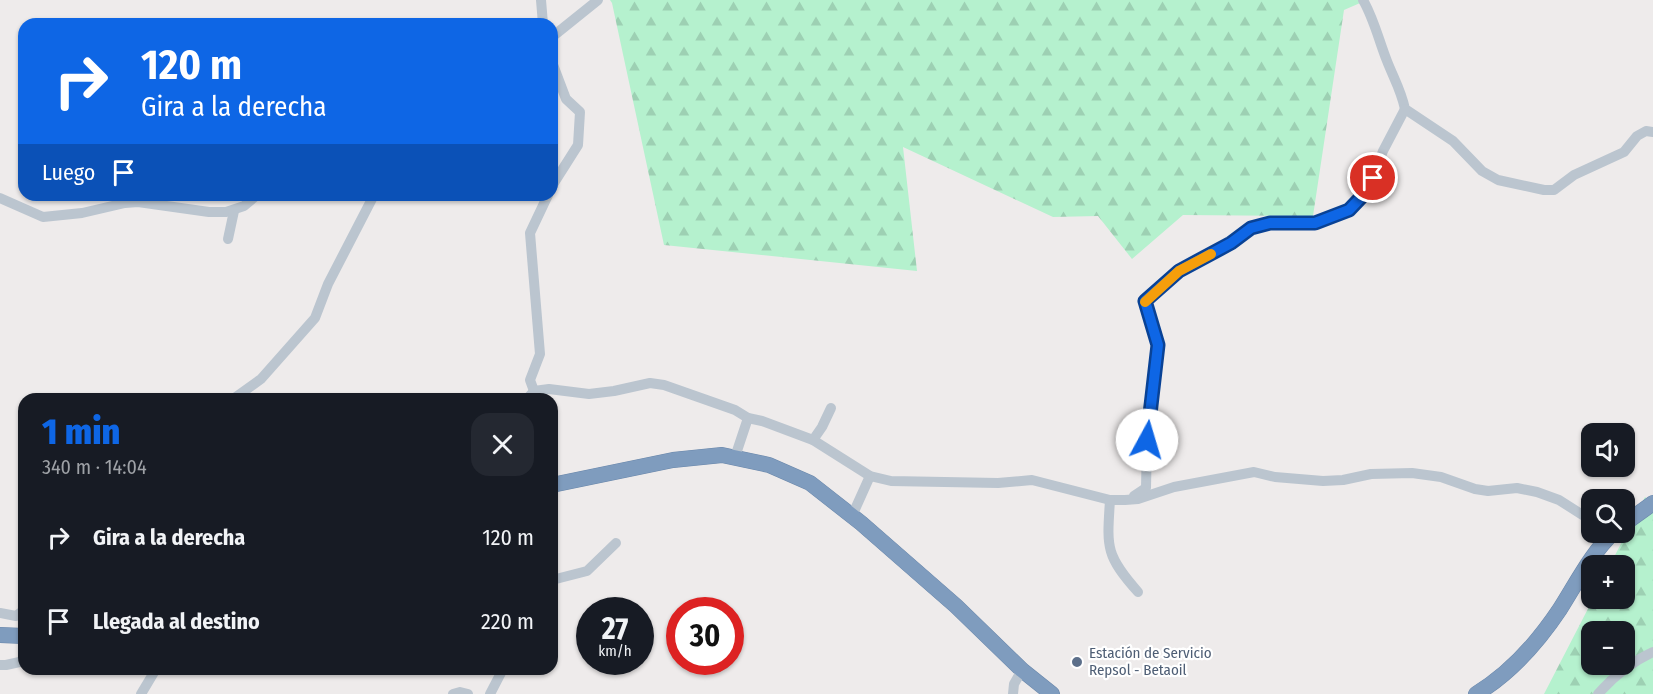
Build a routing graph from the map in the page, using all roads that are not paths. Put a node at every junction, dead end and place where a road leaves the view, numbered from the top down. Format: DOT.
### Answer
graph roads {
  1 [pos="541,0"];
  2 [pos="598,0"];
  3 [pos="1363,0"];
  4 [pos="542,18"];
  5 [pos="558,32"];
  6 [pos="558,78"];
  7 [pos="1405,109"];
  8 [pos="1653,132"];
  9 [pos="558,177"];
  10 [pos="0,198"];
  11 [pos="250,201"];
  12 [pos="371,201"];
  13 [pos="545,201"];
  14 [pos="234,211"];
  15 [pos="228,238"];
  16 [pos="241,393"];
  17 [pos="531,393"];
  18 [pos="537,393"];
  19 [pos="831,408"];
  20 [pos="748,418"];
  21 [pos="813,440"];
  22 [pos="735,458"];
  23 [pos="870,476"];
  24 [pos="558,484"];
  25 [pos="1110,500"];
  26 [pos="1125,500"];
  27 [pos="1653,503"];
  28 [pos="1581,514"];
  29 [pos="852,516"];
  30 [pos="1635,516"];
  31 [pos="615,543"];
  32 [pos="1604,543"];
  33 [pos="558,578"];
  34 [pos="1138,592"];
  35 [pos="0,613"];
  36 [pos="18,614"];
  37 [pos="0,635"];
  38 [pos="18,636"];
  39 [pos="1653,652"];
  40 [pos="18,662"];
  41 [pos="0,665"];
  42 [pos="1022,670"];
  43 [pos="152,675"];
  44 [pos="500,675"];
  45 [pos="141,694"];
  46 [pos="453,694"];
  47 [pos="468,694"];
  48 [pos="490,694"];
  49 [pos="1013,694"];
  50 [pos="1052,694"];
  51 [pos="1476,694"];
  52 [pos="1598,694"];
  1 -- 4 [label="street"];
  2 -- 5 [label="street"];
  3 -- 7 [label="street"];
  6 -- 9 [label="street"];
  7 -- 8 [label="street"];
  7 -- 26 [label="street"];
  10 -- 14 [label="street"];
  11 -- 14 [label="street"];
  12 -- 16 [label="street"];
  13 -- 17 [label="street"];
  14 -- 15 [label="street"];
  18 -- 20 [label="street"];
  19 -- 21 [label="street"];
  20 -- 21 [label="street"];
  20 -- 22 [label="street"];
  21 -- 23 [label="street"];
  22 -- 24 [label="highway"];
  22 -- 29 [label="highway"];
  23 -- 25 [label="street"];
  23 -- 29 [label="street"];
  25 -- 26 [label="street"];
  25 -- 34 [label="street"];
  26 -- 28 [label="street"];
  27 -- 30 [label="highway"];
  29 -- 42 [label="highway"];
  31 -- 33 [label="street"];
  32 -- 51 [label="highway"];
  35 -- 36 [label="street"];
  37 -- 38 [label="highway"];
  39 -- 52 [label="street"];
  40 -- 41 [label="street"];
  42 -- 49 [label="street"];
  42 -- 50 [label="highway"];
  43 -- 45 [label="street"];
  44 -- 48 [label="street"];
  46 -- 47 [label="street"];
}
